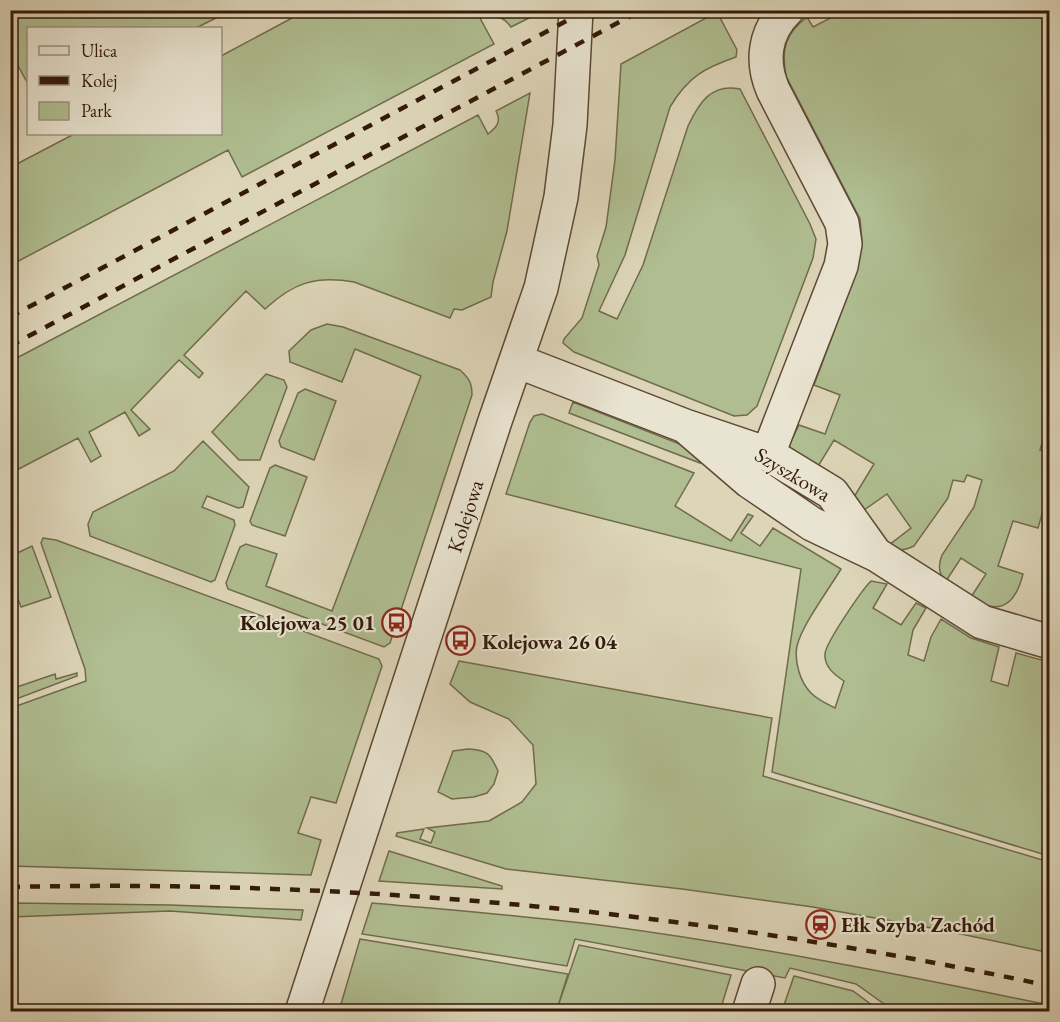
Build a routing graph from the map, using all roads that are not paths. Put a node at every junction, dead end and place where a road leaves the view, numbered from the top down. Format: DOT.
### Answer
graph roads {
  1 [pos="576,10"];
  2 [pos="787,10"];
  3 [pos="517,361"];
  4 [pos="685,426"];
  5 [pos="768,454"];
  6 [pos="877,555"];
  7 [pos="1050,642"];
  8 [pos="302,1011"];
  1 -- 3 [label="street, Kolejowa"];
  2 -- 5 [label="street"];
  3 -- 4 [label="street, Szyszkowa"];
  3 -- 8 [label="street, Kolejowa"];
  4 -- 5 [label="street, Szyszkowa"];
  4 -- 6 [label="street, Szyszkowa"];
  5 -- 6 [label="street, Szyszkowa"];
  6 -- 7 [label="street, Szyszkowa"];
}
